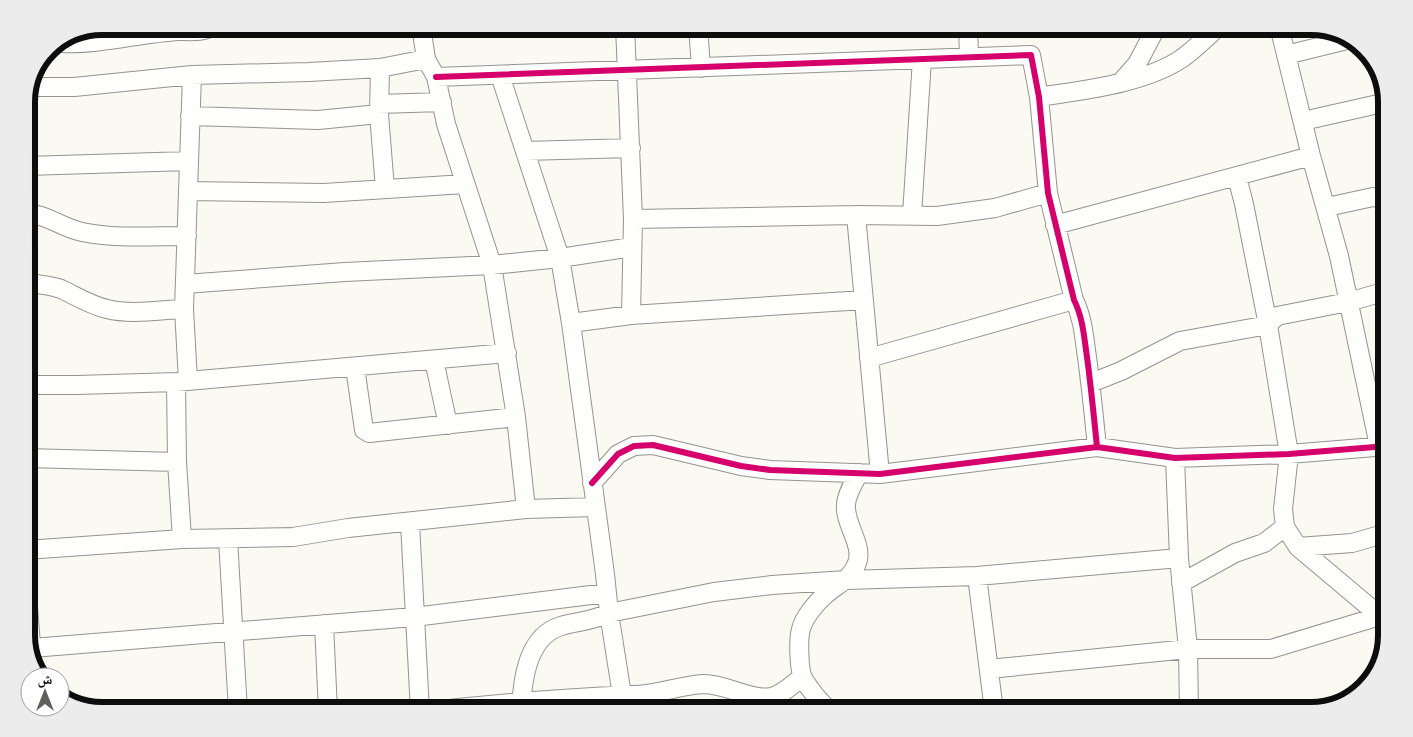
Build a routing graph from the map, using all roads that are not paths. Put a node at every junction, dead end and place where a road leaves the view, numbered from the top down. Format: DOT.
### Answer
graph roads {
  1 [pos="148,35"];
  2 [pos="422,35"];
  3 [pos="625,35"];
  4 [pos="699,35"];
  5 [pos="969,35"];
  6 [pos="1153,35"];
  7 [pos="1209,35"];
  8 [pos="1281,35"];
  9 [pos="1340,42"];
  10 [pos="69,43"];
  11 [pos="1286,55"];
  12 [pos="970,57"];
  13 [pos="426,59"];
  14 [pos="922,60"];
  15 [pos="380,68"];
  16 [pos="701,68"];
  17 [pos="627,71"];
  18 [pos="192,75"];
  19 [pos="500,75"];
  20 [pos="436,77"];
  21 [pos="1121,82"];
  22 [pos="37,87"];
  23 [pos="1039,97"];
  24 [pos="442,102"];
  25 [pos="1378,104"];
  26 [pos="379,109"];
  27 [pos="190,116"];
  28 [pos="1303,121"];
  29 [pos="631,148"];
  30 [pos="525,151"];
  31 [pos="1311,156"];
  32 [pos="189,161"];
  33 [pos="35,166"];
  34 [pos="1237,177"];
  35 [pos="466,184"];
  36 [pos="385,189"];
  37 [pos="188,191"];
  38 [pos="1048,193"];
  39 [pos="1378,198"];
  40 [pos="1327,207"];
  41 [pos="35,213"];
  42 [pos="856,215"];
  43 [pos="912,215"];
  44 [pos="633,219"];
  45 [pos="1055,225"];
  46 [pos="187,236"];
  47 [pos="632,247"];
  48 [pos="560,258"];
  49 [pos="492,265"];
  50 [pos="35,283"];
  51 [pos="185,284"];
  52 [pos="1378,294"];
  53 [pos="864,300"];
  54 [pos="1074,300"];
  55 [pos="1348,302"];
  56 [pos="184,309"];
  57 [pos="631,315"];
  58 [pos="571,323"];
  59 [pos="1268,325"];
  60 [pos="507,353"];
  61 [pos="869,358"];
  62 [pos="434,360"];
  63 [pos="355,367"];
  64 [pos="182,381"];
  65 [pos="1091,383"];
  66 [pos="35,385"];
  67 [pos="516,417"];
  68 [pos="448,425"];
  69 [pos="1378,425"];
  70 [pos="1378,446"];
  71 [pos="1097,447"];
  72 [pos="1289,454"];
  73 [pos="35,458"];
  74 [pos="1175,458"];
  75 [pos="177,462"];
  76 [pos="859,473"];
  77 [pos="880,474"];
  78 [pos="592,483"];
  79 [pos="595,507"];
  80 [pos="526,509"];
  81 [pos="410,523"];
  82 [pos="1285,527"];
  83 [pos="1378,535"];
  84 [pos="182,539"];
  85 [pos="228,539"];
  86 [pos="1298,547"];
  87 [pos="35,549"];
  88 [pos="1179,558"];
  89 [pos="977,576"];
  90 [pos="846,580"];
  91 [pos="1181,583"];
  92 [pos="607,593"];
  93 [pos="609,613"];
  94 [pos="414,617"];
  95 [pos="1378,619"];
  96 [pos="324,624"];
  97 [pos="1378,624"];
  98 [pos="234,632"];
  99 [pos="1188,649"];
  100 [pos="37,652"];
  101 [pos="989,669"];
  102 [pos="802,677"];
  103 [pos="238,702"];
  104 [pos="328,702"];
  105 [pos="419,702"];
  106 [pos="522,702"];
  107 [pos="622,702"];
  108 [pos="624,702"];
  109 [pos="821,702"];
  110 [pos="993,702"];
  111 [pos="1189,702"];
  1 -- 10 [label="street"];
  2 -- 13 [label="street"];
  3 -- 17 [label="street"];
  4 -- 16 [label="street"];
  5 -- 12 [label="street"];
  6 -- 21 [label="street"];
  7 -- 21 [label="street"];
  8 -- 11 [label="street"];
  9 -- 11 [label="street"];
  11 -- 28 [label="street"];
  12 -- 14 [label="street"];
  12 -- 23 [label="street"];
  13 -- 15 [label="street"];
  13 -- 20 [label="street"];
  14 -- 16 [label="street"];
  14 -- 43 [label="street"];
  15 -- 18 [label="street"];
  15 -- 26 [label="street"];
  16 -- 17 [label="street"];
  17 -- 19 [label="street"];
  17 -- 29 [label="street"];
  18 -- 22 [label="street"];
  18 -- 27 [label="street"];
  19 -- 20 [label="street"];
  19 -- 30 [label="street"];
  20 -- 24 [label="street"];
  21 -- 23 [label="street"];
  23 -- 38 [label="street"];
  24 -- 26 [label="street"];
  24 -- 35 [label="street"];
  25 -- 28 [label="street"];
  26 -- 27 [label="street"];
  26 -- 36 [label="street"];
  27 -- 32 [label="street"];
  28 -- 31 [label="street"];
  29 -- 30 [label="street"];
  29 -- 44 [label="street"];
  30 -- 48 [label="street"];
  31 -- 34 [label="street"];
  31 -- 40 [label="street"];
  32 -- 33 [label="street"];
  32 -- 37 [label="street"];
  34 -- 45 [label="street"];
  34 -- 59 [label="street"];
  35 -- 36 [label="street"];
  35 -- 49 [label="street"];
  36 -- 37 [label="street"];
  37 -- 46 [label="street"];
  38 -- 43 [label="street"];
  38 -- 45 [label="street"];
  39 -- 40 [label="street"];
  40 -- 55 [label="street"];
  41 -- 46 [label="street"];
  42 -- 43 [label="street"];
  42 -- 44 [label="street"];
  42 -- 53 [label="street"];
  44 -- 47 [label="street"];
  45 -- 54 [label="street"];
  46 -- 51 [label="street"];
  47 -- 48 [label="street"];
  47 -- 57 [label="street"];
  48 -- 49 [label="street"];
  48 -- 58 [label="street"];
  49 -- 51 [label="street"];
  49 -- 60 [label="street"];
  50 -- 56 [label="street"];
  51 -- 56 [label="street"];
  52 -- 55 [label="street"];
  53 -- 57 [label="street"];
  53 -- 61 [label="street"];
  54 -- 61 [label="street"];
  54 -- 65 [label="street"];
  55 -- 59 [label="street"];
  55 -- 69 [label="street"];
  56 -- 64 [label="street"];
  57 -- 58 [label="street"];
  58 -- 78 [label="street"];
  59 -- 65 [label="street"];
  59 -- 72 [label="street"];
  60 -- 62 [label="street"];
  60 -- 67 [label="street"];
  61 -- 77 [label="street"];
  62 -- 63 [label="street"];
  62 -- 68 [label="street"];
  63 -- 64 [label="street"];
  63 -- 68 [label="street"];
  64 -- 66 [label="street"];
  64 -- 75 [label="street"];
  65 -- 71 [label="street"];
  67 -- 68 [label="street"];
  67 -- 80 [label="street"];
  70 -- 72 [label="street"];
  71 -- 74 [label="street"];
  71 -- 77 [label="street"];
  72 -- 74 [label="street"];
  72 -- 82 [label="street"];
  73 -- 75 [label="street"];
  74 -- 88 [label="street"];
  75 -- 84 [label="street"];
  76 -- 77 [label="street"];
  76 -- 78 [label="street"];
  76 -- 90 [label="street"];
  78 -- 79 [label="street"];
  79 -- 80 [label="street"];
  79 -- 92 [label="street"];
  80 -- 81 [label="street"];
  81 -- 85 [label="street"];
  81 -- 94 [label="street"];
  82 -- 86 [label="street"];
  82 -- 91 [label="street"];
  83 -- 86 [label="street"];
  84 -- 85 [label="street"];
  84 -- 87 [label="street"];
  85 -- 98 [label="street"];
  86 -- 95 [label="street"];
  88 -- 89 [label="street"];
  88 -- 91 [label="street"];
  89 -- 90 [label="street"];
  89 -- 101 [label="street"];
  90 -- 93 [label="street"];
  90 -- 102 [label="street"];
  91 -- 99 [label="street"];
  92 -- 93 [label="street"];
  92 -- 94 [label="street"];
  93 -- 106 [label="street"];
  93 -- 107 [label="street"];
  94 -- 96 [label="street"];
  94 -- 105 [label="street"];
  96 -- 98 [label="street"];
  96 -- 104 [label="street"];
  97 -- 99 [label="street"];
  98 -- 100 [label="street"];
  98 -- 103 [label="street"];
  99 -- 101 [label="street"];
  99 -- 111 [label="street"];
  101 -- 110 [label="street"];
  102 -- 108 [label="street"];
  102 -- 109 [label="street"];
}
